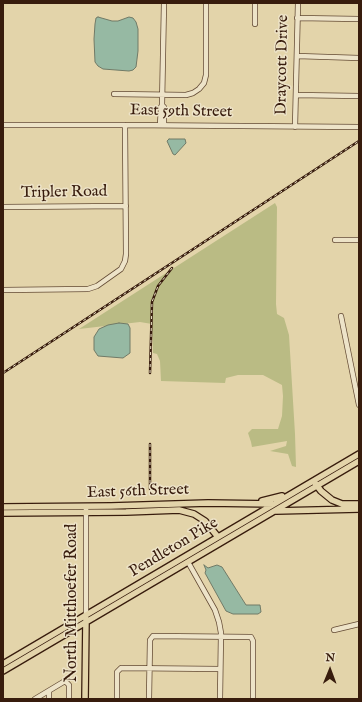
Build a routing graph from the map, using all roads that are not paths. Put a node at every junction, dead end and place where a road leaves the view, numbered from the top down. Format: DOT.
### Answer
graph roads {
  1 [pos="164,3"];
  2 [pos="206,3"];
  3 [pos="255,3"];
  4 [pos="298,3"];
  5 [pos="297,18"];
  6 [pos="359,19"];
  7 [pos="255,24"];
  8 [pos="297,56"];
  9 [pos="359,58"];
  10 [pos="114,94"];
  11 [pos="163,95"];
  12 [pos="296,95"];
  13 [pos="359,96"];
  14 [pos="3,125"];
  15 [pos="125,125"];
  16 [pos="162,125"];
  17 [pos="295,127"];
  18 [pos="359,127"];
  19 [pos="126,206"];
  20 [pos="3,207"];
  21 [pos="335,240"];
  22 [pos="359,240"];
  23 [pos="3,290"];
  24 [pos="341,316"];
  25 [pos="359,405"];
  26 [pos="359,454"];
  27 [pos="359,461"];
  28 [pos="315,483"];
  29 [pos="298,490"];
  30 [pos="251,503"];
  31 [pos="274,504"];
  32 [pos="359,504"];
  33 [pos="3,507"];
  34 [pos="359,509"];
  35 [pos="86,510"];
  36 [pos="274,511"];
  37 [pos="3,513"];
  38 [pos="218,537"];
  39 [pos="188,562"];
  40 [pos="86,616"];
  41 [pos="86,622"];
  42 [pos="359,624"];
  43 [pos="334,630"];
  44 [pos="220,636"];
  45 [pos="3,664"];
  46 [pos="149,669"];
  47 [pos="220,669"];
  48 [pos="3,671"];
  49 [pos="49,691"];
  50 [pos="35,699"];
  51 [pos="49,699"];
  52 [pos="69,699"];
  53 [pos="85,699"];
  54 [pos="117,699"];
  55 [pos="150,699"];
  56 [pos="220,699"];
  57 [pos="253,699"];
  1 -- 11 [label="street"];
  2 -- 11 [label="street"];
  3 -- 7 [label="street"];
  4 -- 5 [label="street, Draycott Drive"];
  5 -- 6 [label="street"];
  5 -- 8 [label="street, Draycott Drive"];
  8 -- 9 [label="street"];
  8 -- 12 [label="street, Draycott Drive"];
  10 -- 11 [label="street"];
  11 -- 16 [label="street"];
  12 -- 13 [label="street"];
  12 -- 17 [label="street, Draycott Drive"];
  14 -- 15 [label="street, East 59th Street"];
  15 -- 16 [label="street, East 59th Street"];
  15 -- 19 [label="street"];
  16 -- 17 [label="street, East 59th Street"];
  17 -- 18 [label="street, East 59th Street"];
  19 -- 20 [label="street, Tripler Road"];
  19 -- 23 [label="street"];
  21 -- 22 [label="street"];
  24 -- 25 [label="street"];
  26 -- 28 [label="main road, Pendleton Pike"];
  27 -- 28 [label="main road, Pendleton Pike"];
  28 -- 29 [label="main road, Pendleton Pike"];
  28 -- 32 [label="main road"];
  28 -- 36 [label="main road, Pendleton Pike"];
  29 -- 30 [label="main road"];
  29 -- 31 [label="main road, Pendleton Pike"];
  30 -- 31 [label="main road, East 56th Street"];
  30 -- 35 [label="main road, East 56th Street"];
  31 -- 38 [label="main road, Pendleton Pike"];
  33 -- 35 [label="main road, East 56th Street"];
  34 -- 36 [label="main road"];
  35 -- 37 [label="main road, East 56th Street"];
  35 -- 38 [label="main road, East 56th Street"];
  35 -- 40 [label="street, North Mitthoefer Road"];
  36 -- 39 [label="main road, Pendleton Pike"];
  38 -- 40 [label="main road, Pendleton Pike"];
  39 -- 41 [label="main road, Pendleton Pike"];
  39 -- 44 [label="street"];
  40 -- 41 [label="main road, North Mitthoefer Road"];
  40 -- 45 [label="main road, Pendleton Pike"];
  41 -- 48 [label="main road, Pendleton Pike"];
  41 -- 53 [label="main road, North Mitthoefer Road"];
  42 -- 43 [label="street"];
  44 -- 46 [label="street"];
  44 -- 47 [label="street"];
  44 -- 57 [label="street"];
  46 -- 47 [label="street"];
  46 -- 54 [label="street"];
  46 -- 55 [label="street"];
  47 -- 56 [label="street"];
  49 -- 50 [label="street"];
  49 -- 51 [label="street"];
  49 -- 52 [label="street"];
}
